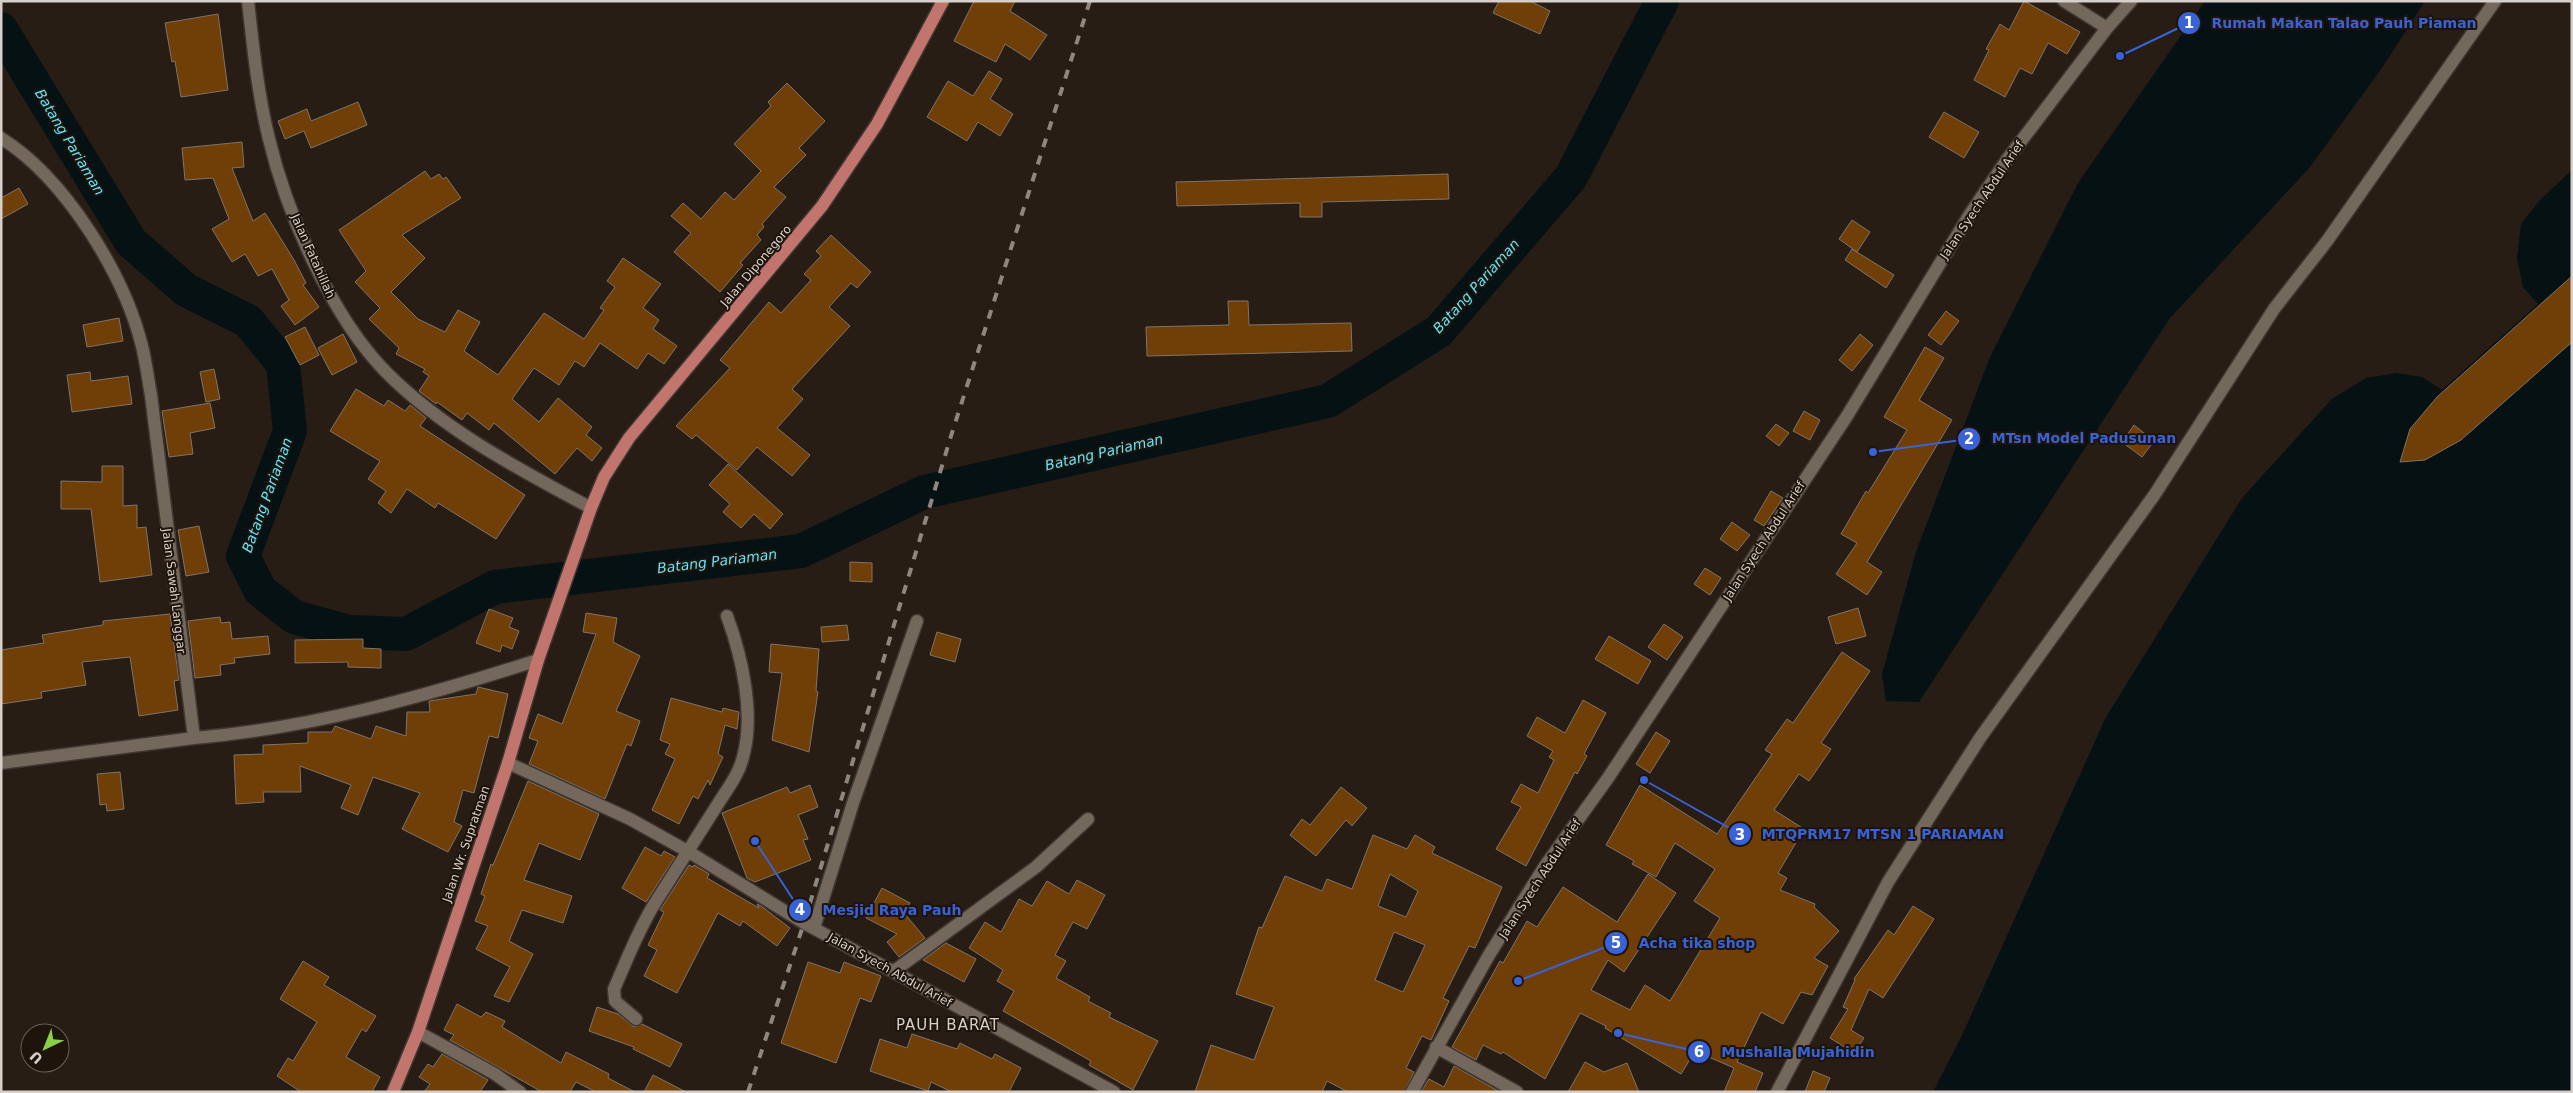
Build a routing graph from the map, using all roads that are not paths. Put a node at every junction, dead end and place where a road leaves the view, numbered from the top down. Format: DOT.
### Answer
graph roads {
  1 [pos="248,1"];
  2 [pos="943,1"];
  3 [pos="2064,1"];
  4 [pos="2131,1"];
  5 [pos="2495,1"];
  6 [pos="2107,28"];
  7 [pos="1,138"];
  8 [pos="590,508"];
  9 [pos="558,603"];
  10 [pos="727,616"];
  11 [pos="917,621"];
  12 [pos="538,660"];
  13 [pos="194,738"];
  14 [pos="508,762"];
  15 [pos="1,763"];
  16 [pos="1088,819"];
  17 [pos="689,852"];
  18 [pos="814,928"];
  19 [pos="894,971"];
  20 [pos="636,1019"];
  21 [pos="418,1032"];
  22 [pos="1436,1047"];
  23 [pos="393,1092"];
  24 [pos="520,1092"];
  25 [pos="1114,1092"];
  26 [pos="1412,1092"];
  27 [pos="1517,1092"];
  28 [pos="1777,1092"];
  1 -- 8 [label="street, Jalan Fatahillah"];
  2 -- 8 [label="main road, Jalan Diponegoro"];
  3 -- 6 [label="street"];
  4 -- 6 [label="street, Jalan Syech Abdul Arief"];
  5 -- 28 [label="street"];
  6 -- 22 [label="street, Jalan Syech Abdul Arief"];
  7 -- 13 [label="street, Jalan Sawah Langgar"];
  8 -- 9 [label="main road, Jalan Diponegoro"];
  9 -- 12 [label="main road, Jalan Wr. Supratman"];
  10 -- 17 [label="street"];
  11 -- 18 [label="street"];
  12 -- 13 [label="street"];
  12 -- 14 [label="main road, Jalan Wr. Supratman"];
  13 -- 15 [label="street"];
  14 -- 17 [label="street, Jalan Syech Abdul Arief"];
  14 -- 21 [label="main road, Jalan Wr. Supratman"];
  16 -- 19 [label="street"];
  17 -- 18 [label="street, Jalan Syech Abdul Arief"];
  17 -- 20 [label="street"];
  18 -- 19 [label="street, Jalan Syech Abdul Arief"];
  19 -- 25 [label="street, Jalan Syech Abdul Arief"];
  21 -- 23 [label="main road, Jalan Wr. Supratman"];
  21 -- 24 [label="street"];
  22 -- 26 [label="street, Jalan Syech Abdul Arief"];
  22 -- 27 [label="street"];
}
